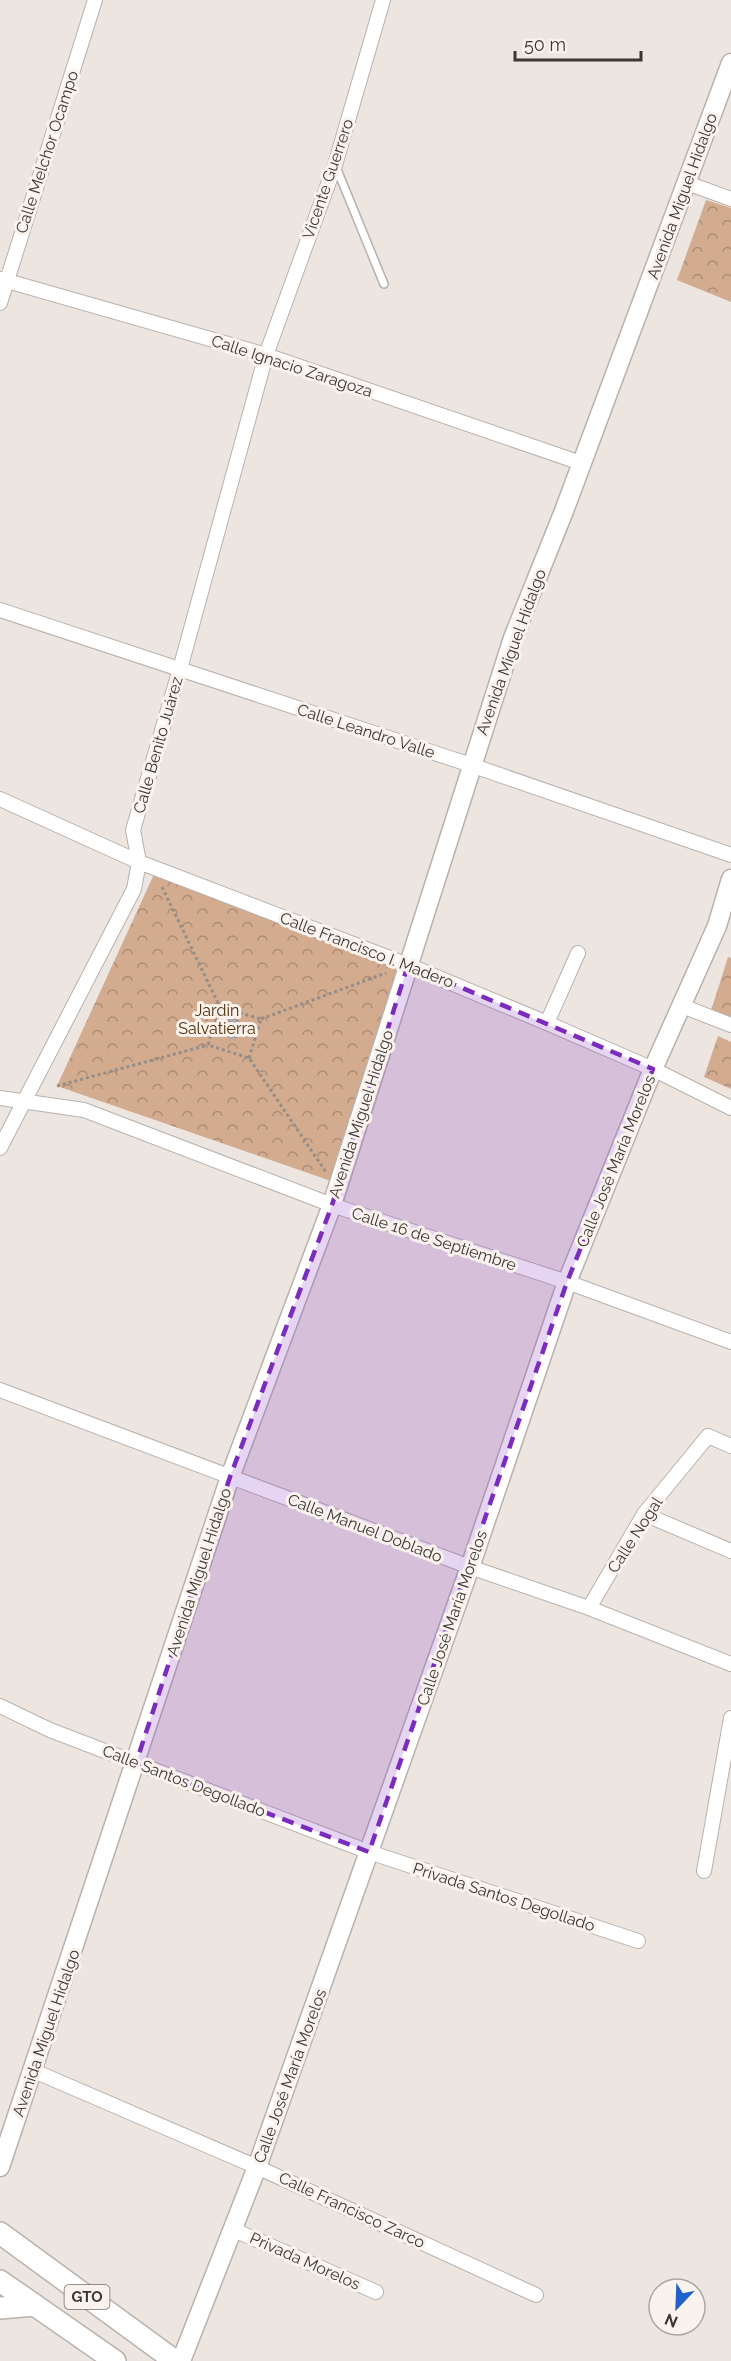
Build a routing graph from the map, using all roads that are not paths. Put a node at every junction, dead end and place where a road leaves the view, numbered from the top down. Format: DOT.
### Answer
graph roads {
  1 [pos="95,0"];
  2 [pos="383,0"];
  3 [pos="731,63"];
  4 [pos="335,165"];
  5 [pos="687,183"];
  6 [pos="731,199"];
  7 [pos="3,280"];
  8 [pos="384,284"];
  9 [pos="0,303"];
  10 [pos="266,355"];
  11 [pos="581,463"];
  12 [pos="0,610"];
  13 [pos="180,669"];
  14 [pos="471,765"];
  15 [pos="0,799"];
  16 [pos="731,855"];
  17 [pos="139,862"];
  18 [pos="731,879"];
  19 [pos="578,953"];
  20 [pos="408,965"];
  21 [pos="682,1006"];
  22 [pos="547,1023"];
  23 [pos="731,1025"];
  24 [pos="653,1069"];
  25 [pos="0,1098"];
  26 [pos="24,1102"];
  27 [pos="731,1108"];
  28 [pos="0,1148"];
  29 [pos="332,1205"];
  30 [pos="567,1282"];
  31 [pos="731,1342"];
  32 [pos="0,1390"];
  33 [pos="731,1446"];
  34 [pos="230,1477"];
  35 [pos="644,1514"];
  36 [pos="731,1551"];
  37 [pos="470,1567"];
  38 [pos="589,1608"];
  39 [pos="731,1664"];
  40 [pos="0,1706"];
  41 [pos="731,1718"];
  42 [pos="136,1764"];
  43 [pos="369,1852"];
  44 [pos="704,1871"];
  45 [pos="638,1941"];
  46 [pos="34,2071"];
  47 [pos="0,2167"];
  48 [pos="257,2167"];
  49 [pos="234,2230"];
  50 [pos="0,2233"];
  51 [pos="0,2281"];
  52 [pos="376,2292"];
  53 [pos="536,2295"];
  54 [pos="35,2305"];
  55 [pos="0,2308"];
  56 [pos="172,2360"];
  57 [pos="115,2361"];
  1 -- 7 [label="street, Calle Melchor Ocampo"];
  2 -- 4 [label="street, Vicente Guerrero"];
  3 -- 5 [label="street, Avenida Miguel Hidalgo"];
  4 -- 8 [label="lane"];
  4 -- 10 [label="street, Vicente Guerrero"];
  5 -- 6 [label="street"];
  5 -- 11 [label="street, Avenida Miguel Hidalgo"];
  7 -- 9 [label="street, Calle Melchor Ocampo"];
  7 -- 10 [label="street, Calle Ignacio Zaragoza"];
  10 -- 11 [label="street, Calle Ignacio Zaragoza"];
  10 -- 13 [label="street, Calle Benito Juárez"];
  11 -- 14 [label="street, Avenida Miguel Hidalgo"];
  12 -- 13 [label="street, Calle Leandro Valle"];
  13 -- 14 [label="street, Calle Leandro Valle"];
  13 -- 17 [label="street, Calle Benito Juárez"];
  14 -- 16 [label="street, Calle Leandro Valle"];
  14 -- 20 [label="street, Avenida Miguel Hidalgo"];
  15 -- 17 [label="street, Calle Francisco I. Madero"];
  17 -- 20 [label="street, Calle Francisco I. Madero"];
  17 -- 26 [label="street, Calle Benito Juárez"];
  18 -- 21 [label="street, Calle José María Morelos"];
  19 -- 22 [label="street"];
  20 -- 22 [label="street, Calle Francisco I. Madero"];
  20 -- 29 [label="street, Avenida Miguel Hidalgo"];
  21 -- 23 [label="street"];
  21 -- 24 [label="street, Calle José María Morelos"];
  22 -- 24 [label="street, Calle Francisco I. Madero"];
  24 -- 27 [label="street, Calle Francisco I. Madero"];
  24 -- 30 [label="street, Calle José María Morelos"];
  25 -- 26 [label="street, Calle 16 de Septiembre"];
  26 -- 28 [label="street, Calle Benito Juárez"];
  26 -- 29 [label="street, Calle 16 de Septiembre"];
  29 -- 30 [label="street, Calle 16 de Septiembre"];
  29 -- 34 [label="street, Avenida Miguel Hidalgo"];
  30 -- 31 [label="street, Calle 16 de Septiembre"];
  30 -- 37 [label="street, Calle José María Morelos"];
  32 -- 34 [label="street, Calle Manuel Doblado"];
  33 -- 35 [label="street, Calle Nogal"];
  34 -- 37 [label="street, Calle Manuel Doblado"];
  34 -- 42 [label="street, Avenida Miguel Hidalgo"];
  35 -- 36 [label="street"];
  35 -- 38 [label="street, Calle Nogal"];
  37 -- 38 [label="street, Calle Manuel Doblado"];
  37 -- 43 [label="street, Calle José María Morelos"];
  38 -- 39 [label="street, Calle Manuel Doblado"];
  40 -- 42 [label="street, Calle Santos Degollado"];
  41 -- 44 [label="street"];
  42 -- 43 [label="street, Calle Santos Degollado"];
  42 -- 46 [label="street, Avenida Miguel Hidalgo"];
  43 -- 45 [label="street, Privada Santos Degollado"];
  43 -- 48 [label="street, Calle José María Morelos"];
  46 -- 47 [label="street, Avenida Miguel Hidalgo"];
  46 -- 48 [label="street, Calle Francisco Zarco"];
  48 -- 49 [label="street, Calle José María Morelos"];
  48 -- 53 [label="street, Calle Francisco Zarco"];
  49 -- 52 [label="street, Privada Morelos"];
  49 -- 56 [label="street, Calle José María Morelos"];
  50 -- 56 [label="main road, GTO"];
  51 -- 54 [label="main road, GTO"];
  54 -- 55 [label="main road"];
  54 -- 57 [label="main road, GTO"];
}
